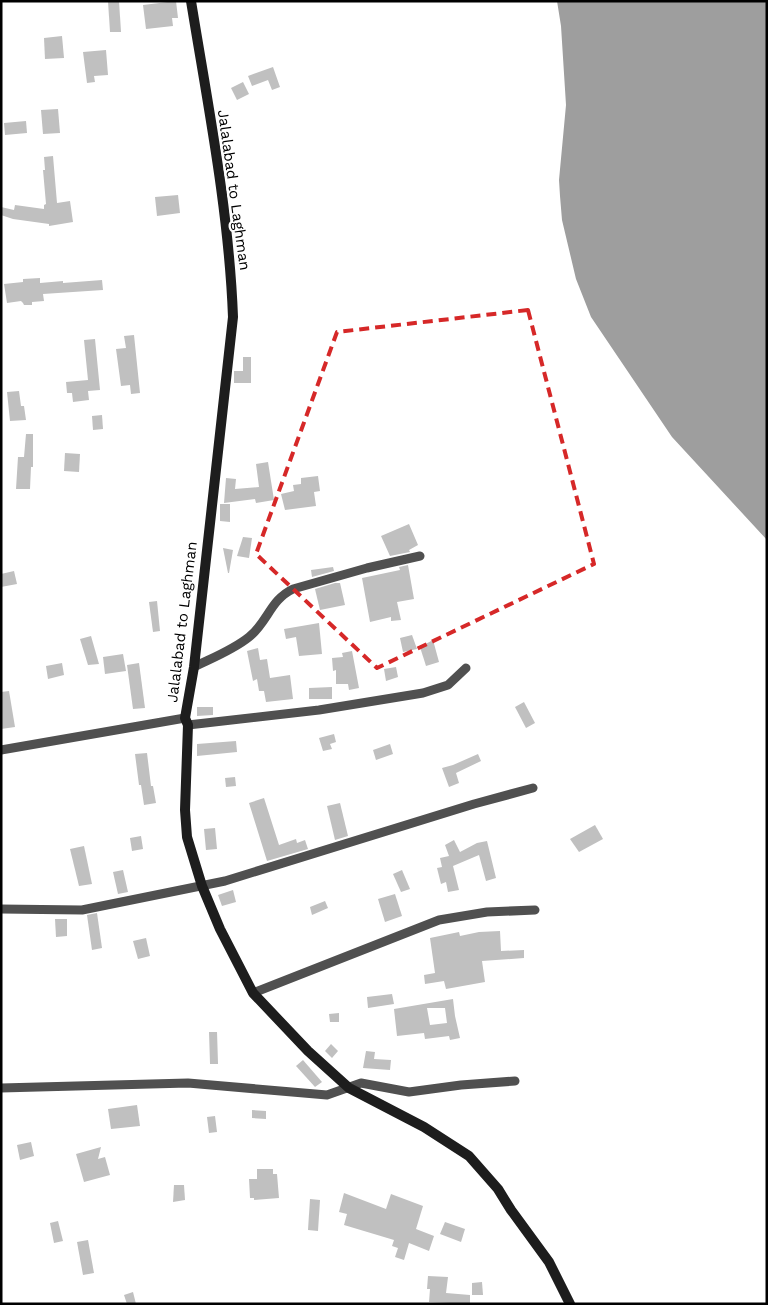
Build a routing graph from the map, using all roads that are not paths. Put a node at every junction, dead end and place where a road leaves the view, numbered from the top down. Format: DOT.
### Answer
graph roads {
  1 [pos="191,1"];
  2 [pos="420,556"];
  3 [pos="194,667"];
  4 [pos="466,668"];
  5 [pos="186,721"];
  6 [pos="1,750"];
  7 [pos="532,788"];
  8 [pos="202,886"];
  9 [pos="1,909"];
  10 [pos="535,910"];
  11 [pos="253,993"];
  12 [pos="515,1081"];
  13 [pos="1,1088"];
  14 [pos="349,1088"];
  15 [pos="570,1304"];
  1 -- 3 [label="street, Jalalabad to Laghman"];
  2 -- 3 [label="street"];
  3 -- 5 [label="street, Jalalabad to Laghman"];
  4 -- 5 [label="street"];
  5 -- 6 [label="street"];
  5 -- 8 [label="street, Jalalabad to Laghman"];
  7 -- 8 [label="street"];
  8 -- 9 [label="street"];
  8 -- 11 [label="street, Jalalabad to Laghman"];
  10 -- 11 [label="street"];
  11 -- 14 [label="street, Jalalabad to Laghman"];
  12 -- 14 [label="street"];
  13 -- 14 [label="street"];
  14 -- 15 [label="street, Jalalabad to Laghman"];
}
